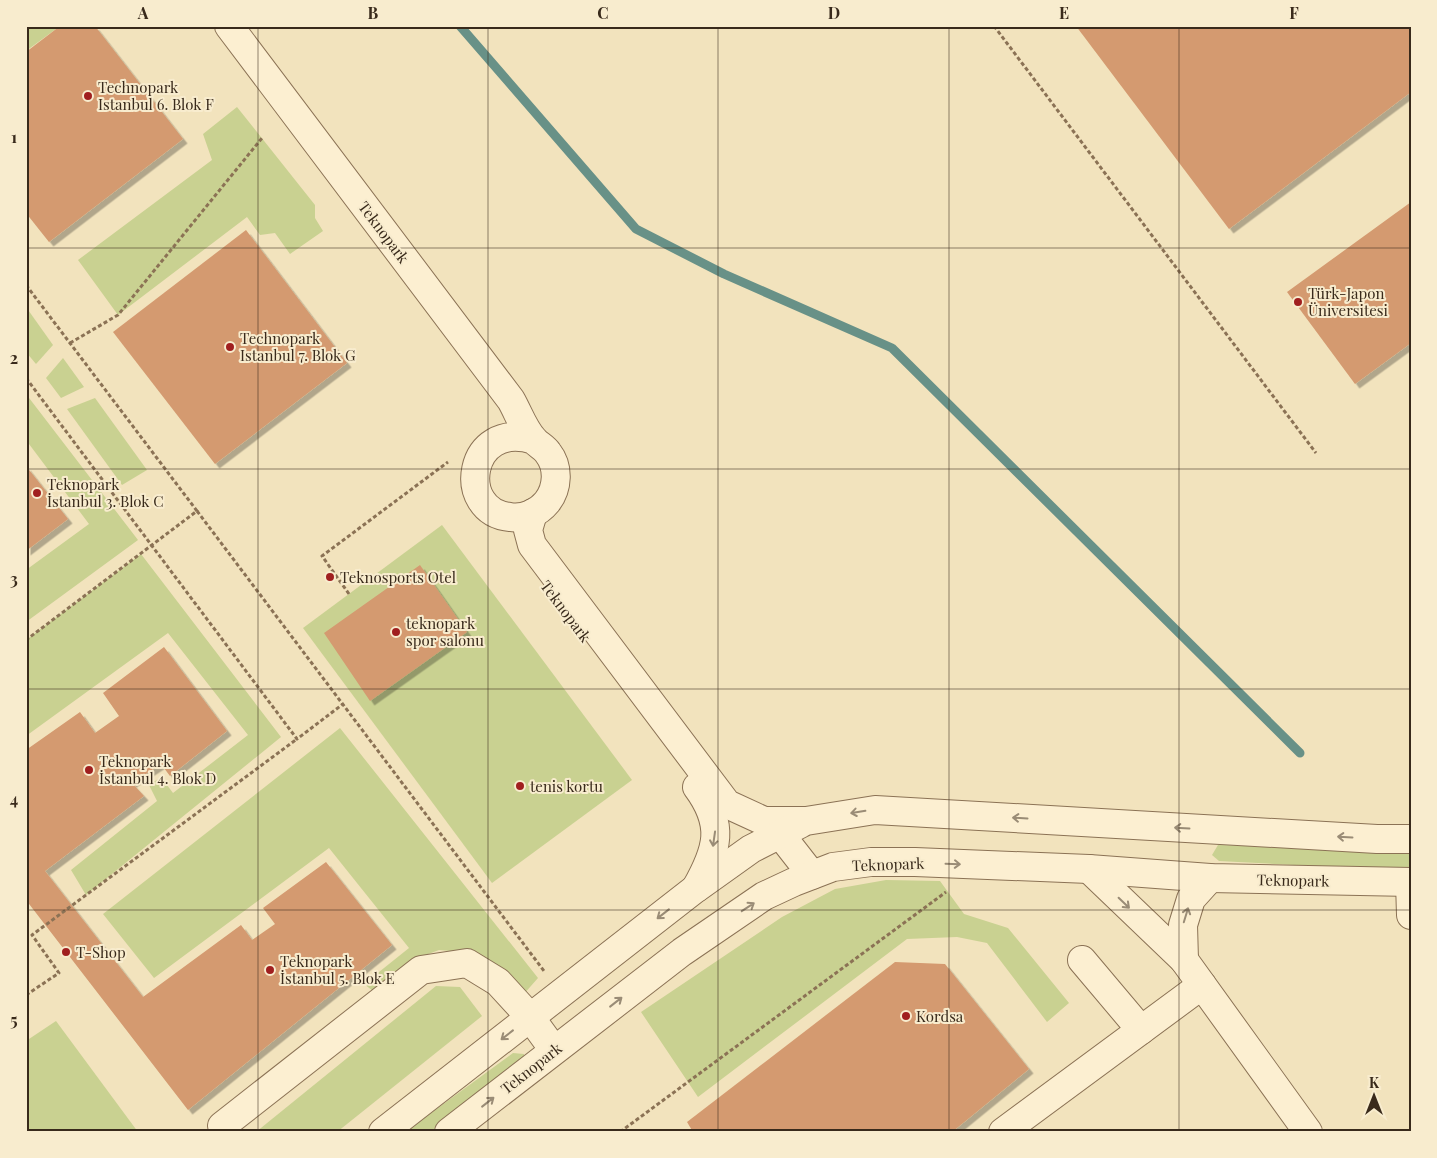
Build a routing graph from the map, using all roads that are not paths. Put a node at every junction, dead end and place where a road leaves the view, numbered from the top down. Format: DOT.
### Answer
graph roads {
  1 [pos="212,26"];
  2 [pos="230,26"];
  3 [pos="506,437"];
  4 [pos="534,440"];
  5 [pos="495,512"];
  6 [pos="533,514"];
  7 [pos="806,821"];
  8 [pos="1411,831"];
  9 [pos="780,834"];
  10 [pos="1377,839"];
  11 [pos="1411,840"];
  12 [pos="1089,869"];
  13 [pos="812,875"];
  14 [pos="1210,878"];
  15 [pos="1410,882"];
  16 [pos="695,889"];
  17 [pos="1411,915"];
  18 [pos="1082,960"];
  19 [pos="1184,960"];
  20 [pos="1202,985"];
  21 [pos="530,1017"];
  22 [pos="1141,1030"];
  23 [pos="554,1050"];
  24 [pos="222,1126"];
  25 [pos="383,1132"];
  26 [pos="450,1132"];
  27 [pos="1003,1132"];
  28 [pos="1308,1132"];
  1 -- 3 [label="street, Teknopark"];
  2 -- 4 [label="street, Teknopark"];
  3 -- 4 [label="street"];
  3 -- 5 [label="street"];
  4 -- 6 [label="street"];
  5 -- 6 [label="street"];
  5 -- 16 [label="street, Teknopark, one-way"];
  6 -- 7 [label="street, Teknopark"];
  7 -- 9 [label="street, Teknopark"];
  10 -- 7 [label="street, Teknopark, one-way"];
  8 -- 10 [label="street, Teknopark"];
  9 -- 13 [label="street"];
  9 -- 16 [label="street, Teknopark"];
  10 -- 11 [label="street, Teknopark"];
  13 -- 12 [label="street, Teknopark, one-way"];
  12 -- 14 [label="street, Teknopark"];
  12 -- 19 [label="street, one-way"];
  23 -- 13 [label="street, Teknopark, one-way"];
  14 -- 15 [label="street, Teknopark"];
  19 -- 14 [label="street, one-way"];
  15 -- 17 [label="street"];
  16 -- 21 [label="street, Teknopark, one-way"];
  18 -- 22 [label="street"];
  19 -- 20 [label="street"];
  20 -- 22 [label="street"];
  20 -- 28 [label="street"];
  21 -- 23 [label="street"];
  21 -- 24 [label="street"];
  21 -- 25 [label="street, Teknopark, one-way"];
  22 -- 27 [label="street"];
  26 -- 23 [label="street, Teknopark, one-way"];
}
